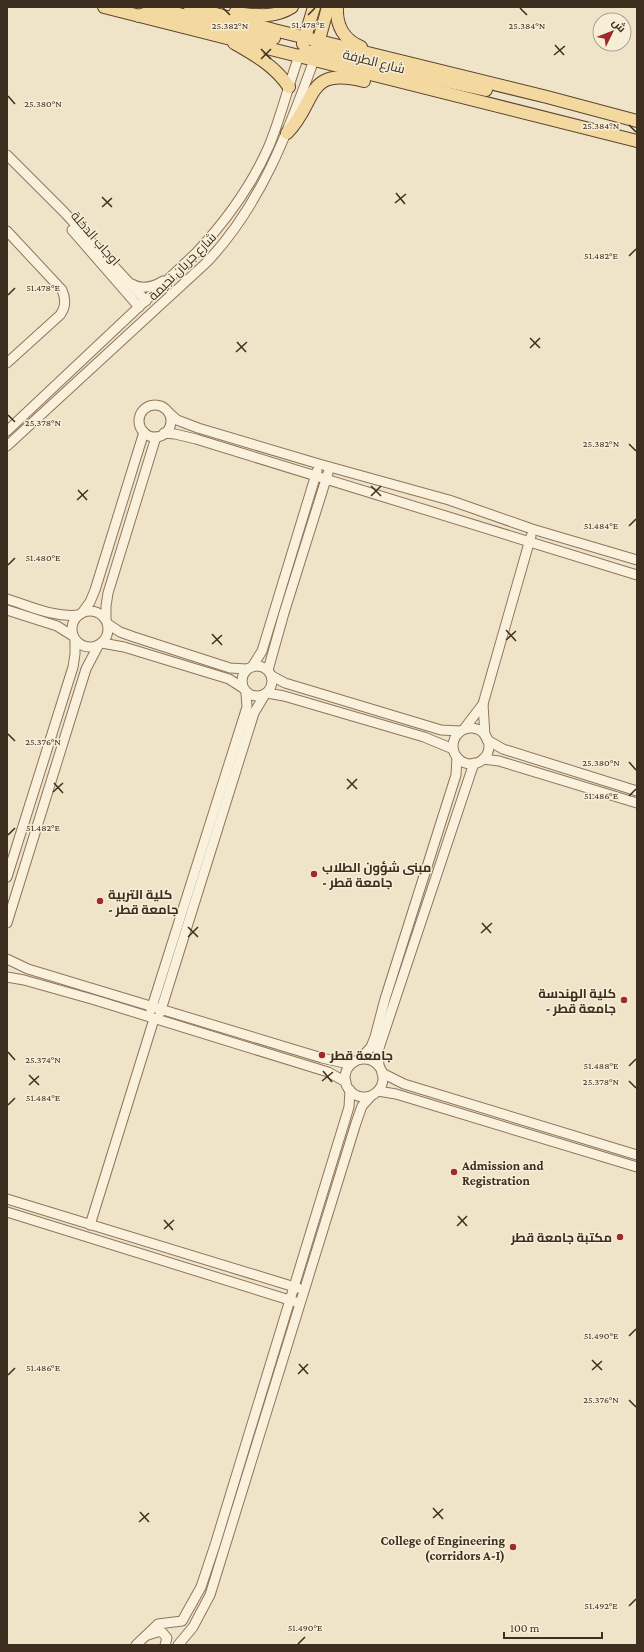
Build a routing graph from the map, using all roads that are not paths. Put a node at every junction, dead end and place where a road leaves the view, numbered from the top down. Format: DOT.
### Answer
graph roads {
  1 [pos="104,7"];
  2 [pos="292,7"];
  3 [pos="314,7"];
  4 [pos="328,7"];
  5 [pos="337,7"];
  6 [pos="196,8"];
  7 [pos="139,16"];
  8 [pos="221,36"];
  9 [pos="304,41"];
  10 [pos="316,50"];
  11 [pos="368,53"];
  12 [pos="299,56"];
  13 [pos="396,81"];
  14 [pos="289,87"];
  15 [pos="547,97"];
  16 [pos="637,121"];
  17 [pos="287,133"];
  18 [pos="637,140"];
  19 [pos="8,160"];
  20 [pos="34,184"];
  21 [pos="7,231"];
  22 [pos="196,253"];
  23 [pos="129,283"];
  24 [pos="143,304"];
  25 [pos="8,359"];
  26 [pos="169,413"];
  27 [pos="7,431"];
  28 [pos="144,432"];
  29 [pos="160,435"];
  30 [pos="7,446"];
  31 [pos="319,464"];
  32 [pos="329,467"];
  33 [pos="316,476"];
  34 [pos="326,479"];
  35 [pos="532,529"];
  36 [pos="529,541"];
  37 [pos="292,550"];
  38 [pos="302,552"];
  39 [pos="637,560"];
  40 [pos="637,575"];
  41 [pos="9,600"];
  42 [pos="8,610"];
  43 [pos="279,612"];
  44 [pos="80,614"];
  45 [pos="107,622"];
  46 [pos="74,638"];
  47 [pos="100,644"];
  48 [pos="249,668"];
  49 [pos="270,673"];
  50 [pos="244,690"];
  51 [pos="265,694"];
  52 [pos="483,704"];
  53 [pos="462,730"];
  54 [pos="486,738"];
  55 [pos="455,753"];
  56 [pos="478,761"];
  57 [pos="590,777"];
  58 [pos="620,786"];
  59 [pos="586,788"];
  60 [pos="637,791"];
  61 [pos="616,796"];
  62 [pos="637,803"];
  63 [pos="204,857"];
  64 [pos="7,877"];
  65 [pos="7,923"];
  66 [pos="7,959"];
  67 [pos="7,977"];
  68 [pos="157,1007"];
  69 [pos="153,1019"];
  70 [pos="375,1048"];
  71 [pos="357,1061"];
  72 [pos="381,1070"];
  73 [pos="346,1082"];
  74 [pos="350,1090"];
  75 [pos="374,1093"];
  76 [pos="345,1120"];
  77 [pos="356,1124"];
  78 [pos="637,1155"];
  79 [pos="637,1167"];
  80 [pos="7,1199"];
  81 [pos="7,1212"];
  82 [pos="315,1218"];
  83 [pos="326,1221"];
  84 [pos="90,1225"];
  85 [pos="80,1234"];
  86 [pos="92,1238"];
  87 [pos="197,1257"];
  88 [pos="193,1270"];
  89 [pos="299,1270"];
  90 [pos="310,1273"];
  91 [pos="294,1287"];
  92 [pos="305,1291"];
  93 [pos="290,1300"];
  94 [pos="301,1304"];
  95 [pos="215,1546"];
  96 [pos="225,1549"];
  97 [pos="145,1636"];
  98 [pos="136,1645"];
  99 [pos="165,1645"];
  100 [pos="178,1645"];
  1 -- 7 [label="main road"];
  2 -- 6 [label="main road"];
  3 -- 9 [label="main road"];
  4 -- 10 [label="main road"];
  5 -- 11 [label="main road"];
  6 -- 9 [label="main road"];
  7 -- 8 [label="main road"];
  7 -- 9 [label="main road"];
  8 -- 12 [label="main road"];
  8 -- 14 [label="main road"];
  9 -- 10 [label="main road"];
  9 -- 12 [label="main road"];
  10 -- 11 [label="main road, شارع الطرفة"];
  10 -- 12 [label="main road"];
  10 -- 13 [label="main road, شارع الطرفة"];
  10 -- 15 [label="main road"];
  10 -- 17 [label="street, شارع جريان نجيمة"];
  11 -- 15 [label="main road, شارع الطرفة"];
  12 -- 14 [label="street, شارع جريان نجيمة"];
  13 -- 17 [label="main road"];
  13 -- 18 [label="main road, شارع الطرفة"];
  14 -- 22 [label="street, شارع جريان نجيمة"];
  15 -- 16 [label="main road, شارع الطرفة"];
  17 -- 30 [label="street, شارع جريان نجيمة"];
  19 -- 20 [label="street, اوجاب الدخلة"];
  20 -- 23 [label="street, اوجاب الدخلة"];
  20 -- 24 [label="street, اوجاب الدخلة"];
  21 -- 25 [label="street"];
  22 -- 23 [label="street"];
  22 -- 24 [label="street, شارع جريان نجيمة"];
  23 -- 24 [label="street, اوجاب الدخلة"];
  24 -- 27 [label="street, شارع جريان نجيمة"];
  26 -- 28 [label="street"];
  26 -- 29 [label="street"];
  26 -- 31 [label="street"];
  28 -- 29 [label="street"];
  28 -- 44 [label="street"];
  29 -- 33 [label="street"];
  29 -- 45 [label="street"];
  31 -- 32 [label="street"];
  31 -- 33 [label="street"];
  32 -- 34 [label="street"];
  32 -- 35 [label="street"];
  33 -- 34 [label="street"];
  33 -- 37 [label="street"];
  34 -- 36 [label="street"];
  34 -- 38 [label="street"];
  35 -- 36 [label="street"];
  35 -- 39 [label="street"];
  36 -- 40 [label="street"];
  36 -- 52 [label="street"];
  37 -- 38 [label="street"];
  37 -- 43 [label="street"];
  38 -- 43 [label="street"];
  41 -- 42 [label="street"];
  41 -- 44 [label="street"];
  42 -- 46 [label="street"];
  43 -- 48 [label="street"];
  43 -- 49 [label="street"];
  44 -- 45 [label="street"];
  44 -- 46 [label="street"];
  45 -- 47 [label="street"];
  45 -- 48 [label="street"];
  46 -- 47 [label="street"];
  46 -- 64 [label="street"];
  47 -- 50 [label="street"];
  47 -- 65 [label="street"];
  48 -- 49 [label="street"];
  48 -- 50 [label="street"];
  49 -- 51 [label="street"];
  49 -- 53 [label="street"];
  50 -- 51 [label="street"];
  50 -- 63 [label="street"];
  51 -- 55 [label="street"];
  51 -- 63 [label="street"];
  52 -- 53 [label="street"];
  52 -- 54 [label="street"];
  53 -- 54 [label="street"];
  53 -- 55 [label="street"];
  54 -- 56 [label="street"];
  54 -- 57 [label="street"];
  55 -- 56 [label="street"];
  55 -- 70 [label="street"];
  56 -- 59 [label="street"];
  56 -- 70 [label="street"];
  57 -- 58 [label="street"];
  57 -- 59 [label="street"];
  58 -- 60 [label="street"];
  58 -- 61 [label="street"];
  59 -- 61 [label="street"];
  61 -- 62 [label="street"];
  63 -- 68 [label="street"];
  66 -- 68 [label="street"];
  67 -- 69 [label="street"];
  68 -- 69 [label="street"];
  68 -- 71 [label="street"];
  69 -- 73 [label="street"];
  69 -- 84 [label="street"];
  70 -- 71 [label="street"];
  70 -- 72 [label="street"];
  71 -- 72 [label="street"];
  71 -- 73 [label="street"];
  72 -- 75 [label="street"];
  72 -- 78 [label="street"];
  73 -- 74 [label="street"];
  74 -- 75 [label="street"];
  74 -- 76 [label="street"];
  75 -- 77 [label="street"];
  75 -- 79 [label="street"];
  76 -- 77 [label="street"];
  76 -- 82 [label="street"];
  77 -- 83 [label="street"];
  80 -- 84 [label="street"];
  81 -- 85 [label="street"];
  82 -- 83 [label="street"];
  82 -- 89 [label="street"];
  83 -- 90 [label="street"];
  84 -- 85 [label="street"];
  84 -- 86 [label="street"];
  84 -- 87 [label="street"];
  85 -- 86 [label="street"];
  86 -- 88 [label="street"];
  87 -- 88 [label="street"];
  87 -- 91 [label="street"];
  88 -- 93 [label="street"];
  89 -- 90 [label="street"];
  89 -- 91 [label="street"];
  90 -- 92 [label="street"];
  91 -- 92 [label="street"];
  91 -- 93 [label="street"];
  92 -- 94 [label="street"];
  93 -- 94 [label="street"];
  93 -- 95 [label="street"];
  94 -- 96 [label="street"];
  95 -- 96 [label="street"];
  95 -- 97 [label="street"];
  96 -- 100 [label="street"];
  97 -- 98 [label="street"];
  97 -- 99 [label="street"];
}
